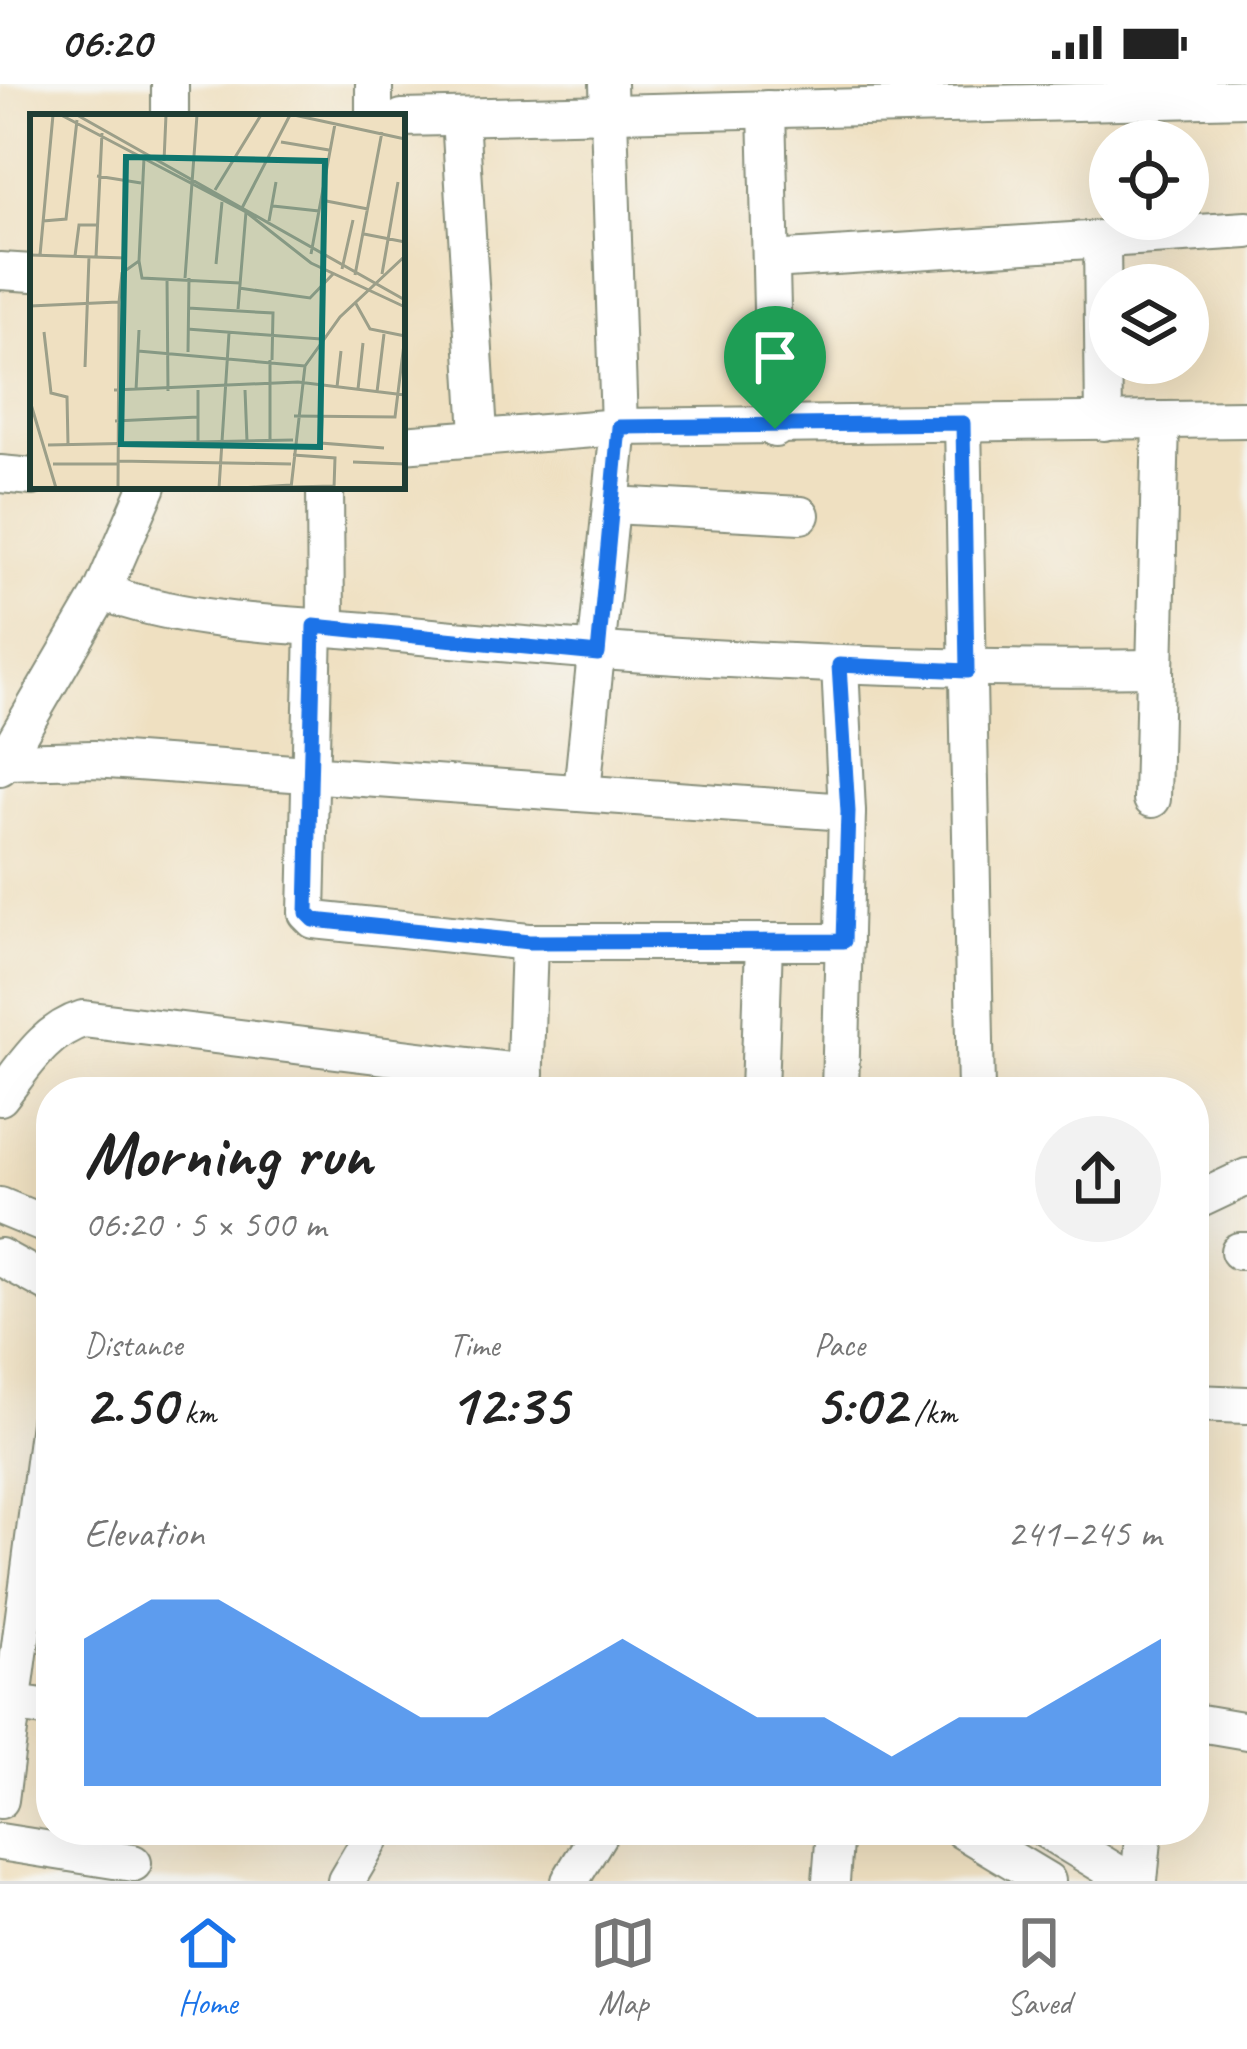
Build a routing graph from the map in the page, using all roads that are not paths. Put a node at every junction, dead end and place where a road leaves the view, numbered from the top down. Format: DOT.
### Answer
graph roads {
  1 [pos="1247,98"];
  2 [pos="609,99"];
  3 [pos="767,110"];
  4 [pos="460,117"];
  5 [pos="405,118"];
  6 [pos="1247,230"];
  7 [pos="1209,232"];
  8 [pos="1089,240"];
  9 [pos="1102,240"];
  10 [pos="771,260"];
  11 [pos="0,271"];
  12 [pos="30,273"];
  13 [pos="1247,419"];
  14 [pos="1161,421"];
  15 [pos="1103,422"];
  16 [pos="963,423"];
  17 [pos="619,427"];
  18 [pos="775,429"];
  19 [pos="479,434"];
  20 [pos="405,444"];
  21 [pos="0,474"];
  22 [pos="30,477"];
  23 [pos="143,489"];
  24 [pos="325,489"];
  25 [pos="612,506"];
  26 [pos="801,515"];
  27 [pos="102,592"];
  28 [pos="320,626"];
  29 [pos="598,654"];
  30 [pos="839,665"];
  31 [pos="1155,668"];
  32 [pos="967,671"];
  33 [pos="3,764"];
  34 [pos="309,777"];
  35 [pos="582,792"];
  36 [pos="1152,799"];
  37 [pos="848,812"];
  38 [pos="844,941"];
  39 [pos="529,942"];
  40 [pos="764,942"];
  41 [pos="483,1077"];
  42 [pos="524,1077"];
  43 [pos="760,1077"];
  44 [pos="840,1077"];
  45 [pos="976,1077"];
  46 [pos="0,1097"];
  47 [pos="1247,1177"];
  48 [pos="1209,1195"];
  49 [pos="0,1206"];
  50 [pos="36,1221"];
  51 [pos="0,1257"];
  52 [pos="36,1277"];
  53 [pos="1209,1404"];
  54 [pos="1247,1405"];
  55 [pos="36,1577"];
  56 [pos="10,1632"];
  57 [pos="14,1703"];
  58 [pos="36,1707"];
  59 [pos="1209,1725"];
  60 [pos="1247,1731"];
  61 [pos="1,1793"];
  62 [pos="0,1842"];
  63 [pos="367,1845"];
  64 [pos="592,1845"];
  65 [pos="834,1845"];
  66 [pos="980,1845"];
  67 [pos="1072,1845"];
  68 [pos="1141,1845"];
  69 [pos="133,1863"];
  70 [pos="1012,1871"];
  71 [pos="346,1881"];
  72 [pos="570,1881"];
  73 [pos="831,1881"];
  74 [pos="1047,1881"];
  75 [pos="1134,1881"];
  1 -- 3 [label="street"];
  2 -- 3 [label="street"];
  2 -- 4 [label="street"];
  2 -- 17 [label="street"];
  3 -- 10 [label="street"];
  4 -- 5 [label="street"];
  4 -- 19 [label="street"];
  6 -- 7 [label="street"];
  8 -- 10 [label="street"];
  9 -- 15 [label="street"];
  10 -- 18 [label="street"];
  11 -- 12 [label="street"];
  13 -- 14 [label="street"];
  14 -- 15 [label="street"];
  14 -- 31 [label="street"];
  15 -- 16 [label="street"];
  16 -- 18 [label="street"];
  16 -- 32 [label="street"];
  17 -- 18 [label="street"];
  17 -- 19 [label="street"];
  17 -- 25 [label="street"];
  19 -- 20 [label="street"];
  21 -- 22 [label="street"];
  23 -- 27 [label="street"];
  24 -- 28 [label="street"];
  25 -- 26 [label="street"];
  25 -- 29 [label="street"];
  27 -- 28 [label="street"];
  27 -- 33 [label="street"];
  28 -- 29 [label="street"];
  28 -- 34 [label="street"];
  29 -- 30 [label="street"];
  29 -- 35 [label="street"];
  30 -- 32 [label="street"];
  30 -- 37 [label="street"];
  31 -- 32 [label="street"];
  31 -- 36 [label="street"];
  32 -- 45 [label="street"];
  33 -- 34 [label="street"];
  34 -- 35 [label="street"];
  34 -- 39 [label="street"];
  35 -- 37 [label="street"];
  37 -- 38 [label="street"];
  38 -- 40 [label="street"];
  38 -- 44 [label="street"];
  39 -- 40 [label="street"];
  39 -- 42 [label="street"];
  40 -- 43 [label="street"];
  41 -- 46 [label="street"];
  47 -- 48 [label="street"];
  49 -- 50 [label="street"];
  51 -- 52 [label="street"];
  53 -- 54 [label="street"];
  55 -- 56 [label="street"];
  56 -- 57 [label="street"];
  57 -- 58 [label="street"];
  57 -- 61 [label="street"];
  59 -- 60 [label="street"];
  62 -- 69 [label="street"];
  63 -- 71 [label="street"];
  64 -- 72 [label="street"];
  65 -- 73 [label="street"];
  66 -- 70 [label="street"];
  67 -- 75 [label="street"];
  68 -- 75 [label="street"];
  70 -- 74 [label="street"];
}
